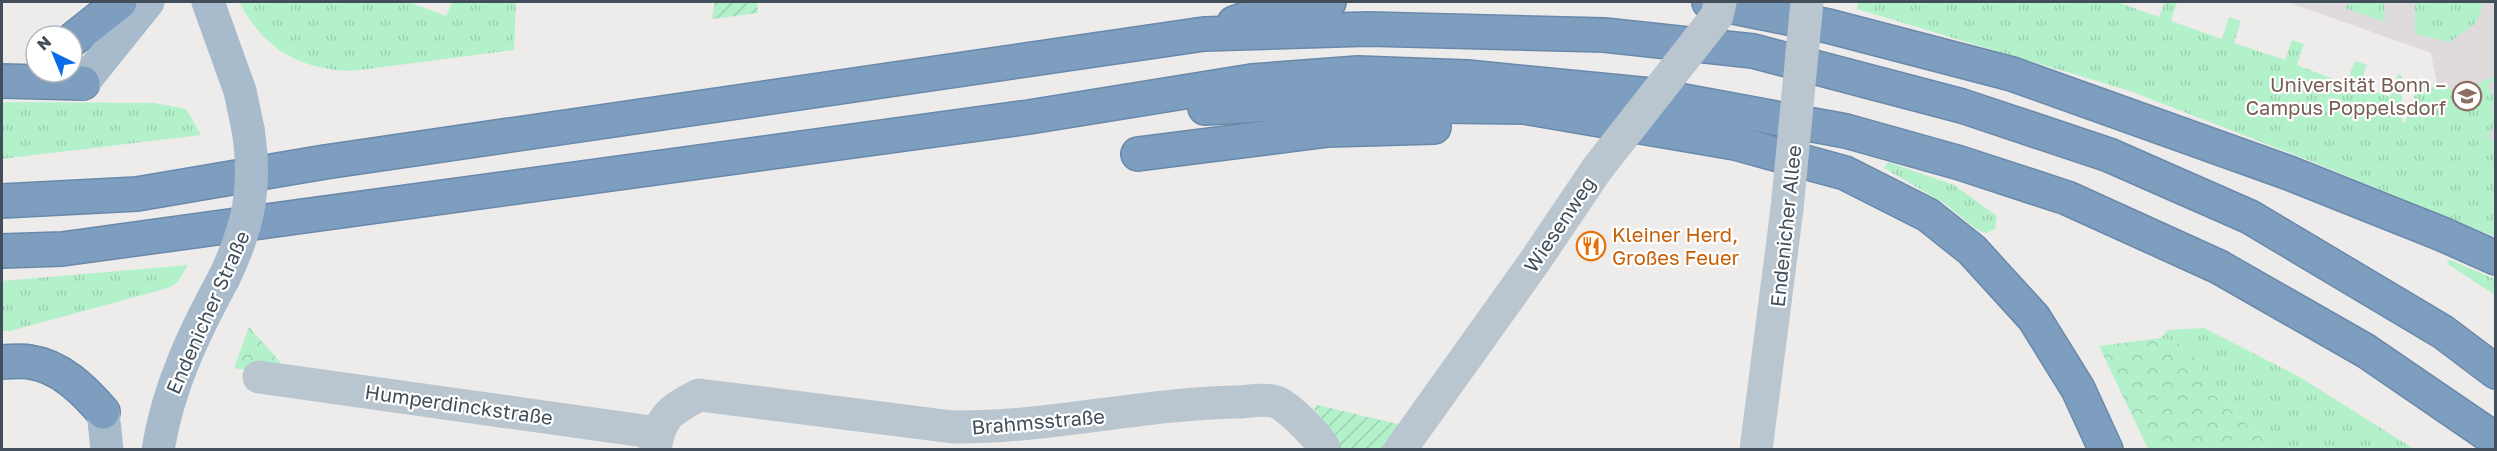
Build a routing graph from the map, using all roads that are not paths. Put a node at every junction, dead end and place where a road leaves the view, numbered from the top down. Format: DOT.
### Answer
graph roads {
  1 [pos="120,2"];
  2 [pos="148,2"];
  3 [pos="208,2"];
  4 [pos="1329,2"];
  5 [pos="1709,2"];
  6 [pos="1720,2"];
  7 [pos="1807,2"];
  8 [pos="84,30"];
  9 [pos="1204,34"];
  10 [pos="24,62"];
  11 [pos="2,70"];
  12 [pos="2,81"];
  13 [pos="24,82"];
  14 [pos="84,82"];
  15 [pos="1029,117"];
  16 [pos="1735,143"];
  17 [pos="1138,154"];
  18 [pos="2,201"];
  19 [pos="2,251"];
  20 [pos="2496,258"];
  21 [pos="2,362"];
  22 [pos="2496,372"];
  23 [pos="260,377"];
  24 [pos="103,412"];
  25 [pos="2496,440"];
  26 [pos="656,441"];
  27 [pos="107,450"];
  28 [pos="158,450"];
  29 [pos="1325,450"];
  30 [pos="1400,450"];
  31 [pos="1756,450"];
  32 [pos="2106,450"];
  1 -- 8 [label="highway"];
  2 -- 14 [label="main road"];
  3 -- 28 [label="main road, Endenicher Straße, bridge"];
  4 -- 9 [label="highway"];
  5 -- 20 [label="highway"];
  6 -- 30 [label="street, Wiesenweg, bridge"];
  7 -- 31 [label="street, Endenicher Allee, bridge"];
  9 -- 18 [label="highway"];
  9 -- 22 [label="highway"];
  10 -- 11 [label="highway"];
  12 -- 13 [label="highway"];
  15 -- 16 [label="highway"];
  15 -- 19 [label="highway"];
  15 -- 25 [label="highway"];
  16 -- 17 [label="highway"];
  16 -- 32 [label="highway"];
  21 -- 24 [label="highway"];
  23 -- 26 [label="street, Humperdinckstraße"];
  24 -- 27 [label="main road"];
  26 -- 29 [label="street, Brahmsstraße"];
}
